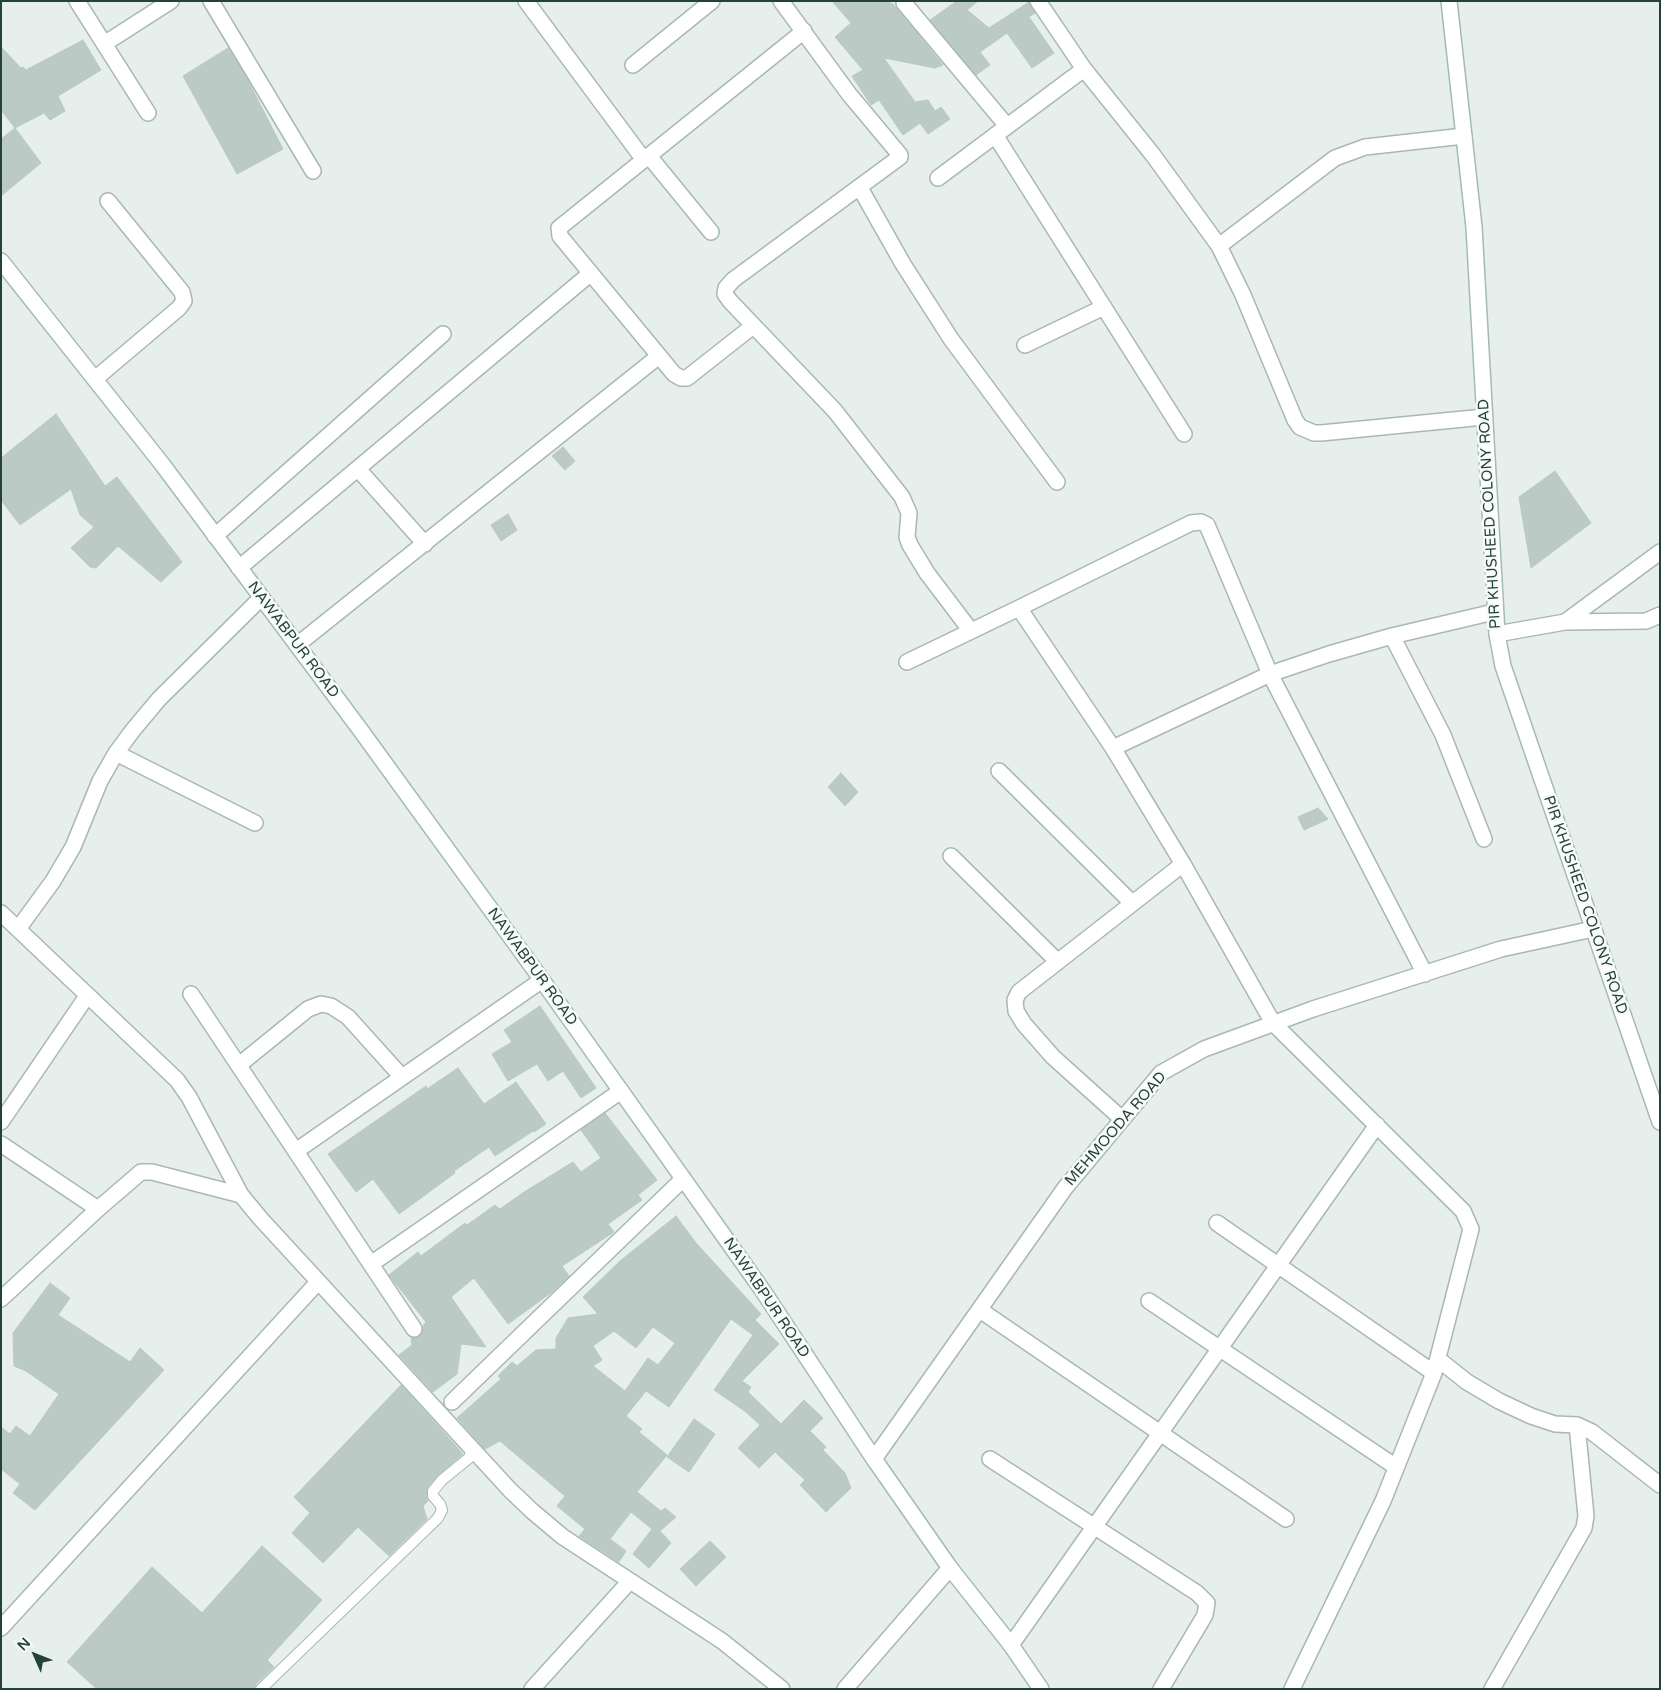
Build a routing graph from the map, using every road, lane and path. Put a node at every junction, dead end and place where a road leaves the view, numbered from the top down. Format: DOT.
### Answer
graph roads {
  1 [pos="77,1"];
  2 [pos="171,1"];
  3 [pos="211,1"];
  4 [pos="526,1"];
  5 [pos="712,1"];
  6 [pos="781,1"];
  7 [pos="1038,1"];
  8 [pos="1449,1"];
  9 [pos="904,3"];
  10 [pos="804,31"];
  11 [pos="104,44"];
  12 [pos="633,65"];
  13 [pos="1084,69"];
  14 [pos="148,113"];
  15 [pos="1001,131"];
  16 [pos="1464,136"];
  17 [pos="647,158"];
  18 [pos="313,171"];
  19 [pos="938,178"];
  20 [pos="860,188"];
  21 [pos="108,200"];
  22 [pos="711,232"];
  23 [pos="1219,246"];
  24 [pos="1,261"];
  25 [pos="591,274"];
  26 [pos="1104,307"];
  27 [pos="753,326"];
  28 [pos="443,334"];
  29 [pos="1024,345"];
  30 [pos="659,356"];
  31 [pos="95,379"];
  32 [pos="1484,417"];
  33 [pos="1184,434"];
  34 [pos="358,469"];
  35 [pos="1057,482"];
  36 [pos="215,536"];
  37 [pos="425,544"];
  38 [pos="1660,552"];
  39 [pos="239,568"];
  40 [pos="261,598"];
  41 [pos="1019,608"];
  42 [pos="1494,612"];
  43 [pos="1660,615"];
  44 [pos="1566,622"];
  45 [pos="971,631"];
  46 [pos="1496,634"];
  47 [pos="1392,636"];
  48 [pos="297,646"];
  49 [pos="907,662"];
  50 [pos="1270,674"];
  51 [pos="1113,748"];
  52 [pos="116,753"];
  53 [pos="999,771"];
  54 [pos="255,822"];
  55 [pos="1484,839"];
  56 [pos="952,856"];
  57 [pos="1183,864"];
  58 [pos="1132,903"];
  59 [pos="1,913"];
  60 [pos="18,929"];
  61 [pos="1593,929"];
  62 [pos="1057,961"];
  63 [pos="1425,974"];
  64 [pos="542,980"];
  65 [pos="191,994"];
  66 [pos="87,996"];
  67 [pos="1273,1023"];
  68 [pos="239,1065"];
  69 [pos="402,1077"];
  70 [pos="621,1091"];
  71 [pos="1122,1119"];
  72 [pos="1,1122"];
  73 [pos="1660,1122"];
  74 [pos="1377,1125"];
  75 [pos="1,1144"];
  76 [pos="296,1151"];
  77 [pos="683,1178"];
  78 [pos="242,1195"];
  79 [pos="98,1209"];
  80 [pos="1217,1223"];
  81 [pos="371,1264"];
  82 [pos="1278,1265"];
  83 [pos="318,1282"];
  84 [pos="2,1298"];
  85 [pos="1149,1301"];
  86 [pos="980,1310"];
  87 [pos="414,1329"];
  88 [pos="1220,1348"];
  89 [pos="1436,1366"];
  90 [pos="452,1402"];
  91 [pos="1577,1425"];
  92 [pos="1160,1433"];
  93 [pos="472,1448"];
  94 [pos="874,1459"];
  95 [pos="990,1459"];
  96 [pos="1396,1467"];
  97 [pos="1660,1485"];
  98 [pos="1286,1519"];
  99 [pos="1094,1527"];
  100 [pos="950,1568"];
  101 [pos="630,1581"];
  102 [pos="1,1628"];
  103 [pos="1010,1646"];
  104 [pos="261,1689"];
  105 [pos="532,1689"];
  106 [pos="782,1689"];
  107 [pos="845,1689"];
  108 [pos="1041,1689"];
  109 [pos="1161,1689"];
  110 [pos="1292,1689"];
  111 [pos="1492,1689"];
  1 -- 11 [label="street"];
  2 -- 11 [label="street"];
  3 -- 18 [label="street"];
  4 -- 17 [label="street"];
  5 -- 12 [label="street"];
  6 -- 10 [label="street"];
  7 -- 13 [label="street"];
  8 -- 16 [label="street, PIR KHUSHEED COLONY ROAD"];
  9 -- 15 [label="street"];
  10 -- 17 [label="street"];
  10 -- 20 [label="street"];
  11 -- 14 [label="street"];
  13 -- 15 [label="street"];
  13 -- 23 [label="street"];
  15 -- 19 [label="street"];
  15 -- 26 [label="street"];
  16 -- 23 [label="street"];
  16 -- 32 [label="street, PIR KHUSHEED COLONY ROAD"];
  17 -- 22 [label="street"];
  17 -- 25 [label="street"];
  20 -- 27 [label="street"];
  20 -- 35 [label="street"];
  21 -- 31 [label="street"];
  23 -- 32 [label="street"];
  24 -- 31 [label="street, NAWABPUR ROAD"];
  25 -- 30 [label="street"];
  25 -- 34 [label="street"];
  26 -- 29 [label="street"];
  26 -- 33 [label="street"];
  27 -- 30 [label="street"];
  27 -- 45 [label="street"];
  28 -- 36 [label="street"];
  30 -- 37 [label="street"];
  31 -- 36 [label="street, NAWABPUR ROAD"];
  32 -- 42 [label="street, PIR KHUSHEED COLONY ROAD"];
  34 -- 37 [label="street"];
  34 -- 39 [label="street"];
  36 -- 39 [label="street, NAWABPUR ROAD"];
  37 -- 48 [label="street"];
  38 -- 44 [label="street"];
  39 -- 40 [label="street, NAWABPUR ROAD"];
  40 -- 48 [label="street, NAWABPUR ROAD"];
  40 -- 52 [label="street"];
  41 -- 45 [label="street"];
  41 -- 50 [label="street"];
  41 -- 51 [label="street"];
  42 -- 46 [label="street, PIR KHUSHEED COLONY ROAD"];
  42 -- 47 [label="street"];
  43 -- 44 [label="street"];
  44 -- 46 [label="street"];
  45 -- 49 [label="street"];
  46 -- 61 [label="street, PIR KHUSHEED COLONY ROAD"];
  47 -- 50 [label="street"];
  47 -- 55 [label="street"];
  48 -- 64 [label="street, NAWABPUR ROAD"];
  50 -- 51 [label="street"];
  50 -- 63 [label="street"];
  51 -- 57 [label="street"];
  52 -- 54 [label="street"];
  52 -- 60 [label="street"];
  53 -- 58 [label="street"];
  56 -- 62 [label="street"];
  57 -- 58 [label="street"];
  57 -- 67 [label="street"];
  58 -- 62 [label="street"];
  59 -- 60 [label="street"];
  60 -- 66 [label="street"];
  61 -- 63 [label="street, MEHMOODA ROAD"];
  61 -- 73 [label="street, PIR KHUSHEED COLONY ROAD"];
  62 -- 71 [label="street"];
  63 -- 67 [label="street, MEHMOODA ROAD"];
  64 -- 69 [label="street"];
  64 -- 70 [label="street, NAWABPUR ROAD"];
  65 -- 68 [label="street"];
  66 -- 72 [label="street"];
  66 -- 78 [label="street"];
  67 -- 71 [label="street, MEHMOODA ROAD"];
  67 -- 74 [label="street"];
  68 -- 69 [label="street"];
  68 -- 76 [label="street"];
  69 -- 76 [label="street"];
  70 -- 77 [label="street, NAWABPUR ROAD"];
  70 -- 81 [label="street"];
  71 -- 86 [label="street, MEHMOODA ROAD"];
  74 -- 82 [label="street"];
  74 -- 89 [label="street"];
  75 -- 79 [label="street"];
  76 -- 81 [label="street"];
  77 -- 90 [label="street"];
  77 -- 94 [label="street, NAWABPUR ROAD"];
  78 -- 79 [label="street"];
  78 -- 83 [label="street"];
  79 -- 84 [label="street"];
  80 -- 82 [label="street"];
  81 -- 87 [label="street"];
  82 -- 88 [label="street"];
  82 -- 89 [label="street"];
  83 -- 93 [label="street"];
  83 -- 102 [label="street"];
  85 -- 88 [label="street"];
  86 -- 92 [label="street"];
  86 -- 94 [label="street, MEHMOODA ROAD"];
  88 -- 92 [label="street"];
  88 -- 96 [label="street"];
  89 -- 91 [label="street"];
  89 -- 96 [label="street"];
  91 -- 97 [label="street"];
  91 -- 111 [label="street"];
  92 -- 98 [label="street"];
  92 -- 99 [label="street"];
  93 -- 101 [label="street"];
  93 -- 104 [label="lane"];
  94 -- 100 [label="street, NAWABPUR ROAD"];
  95 -- 99 [label="street"];
  96 -- 110 [label="street"];
  99 -- 103 [label="street"];
  99 -- 109 [label="street"];
  100 -- 103 [label="street, NAWABPUR ROAD"];
  100 -- 107 [label="street"];
  101 -- 105 [label="street"];
  101 -- 106 [label="street"];
  103 -- 108 [label="street, NAWABPUR ROAD"];
}
